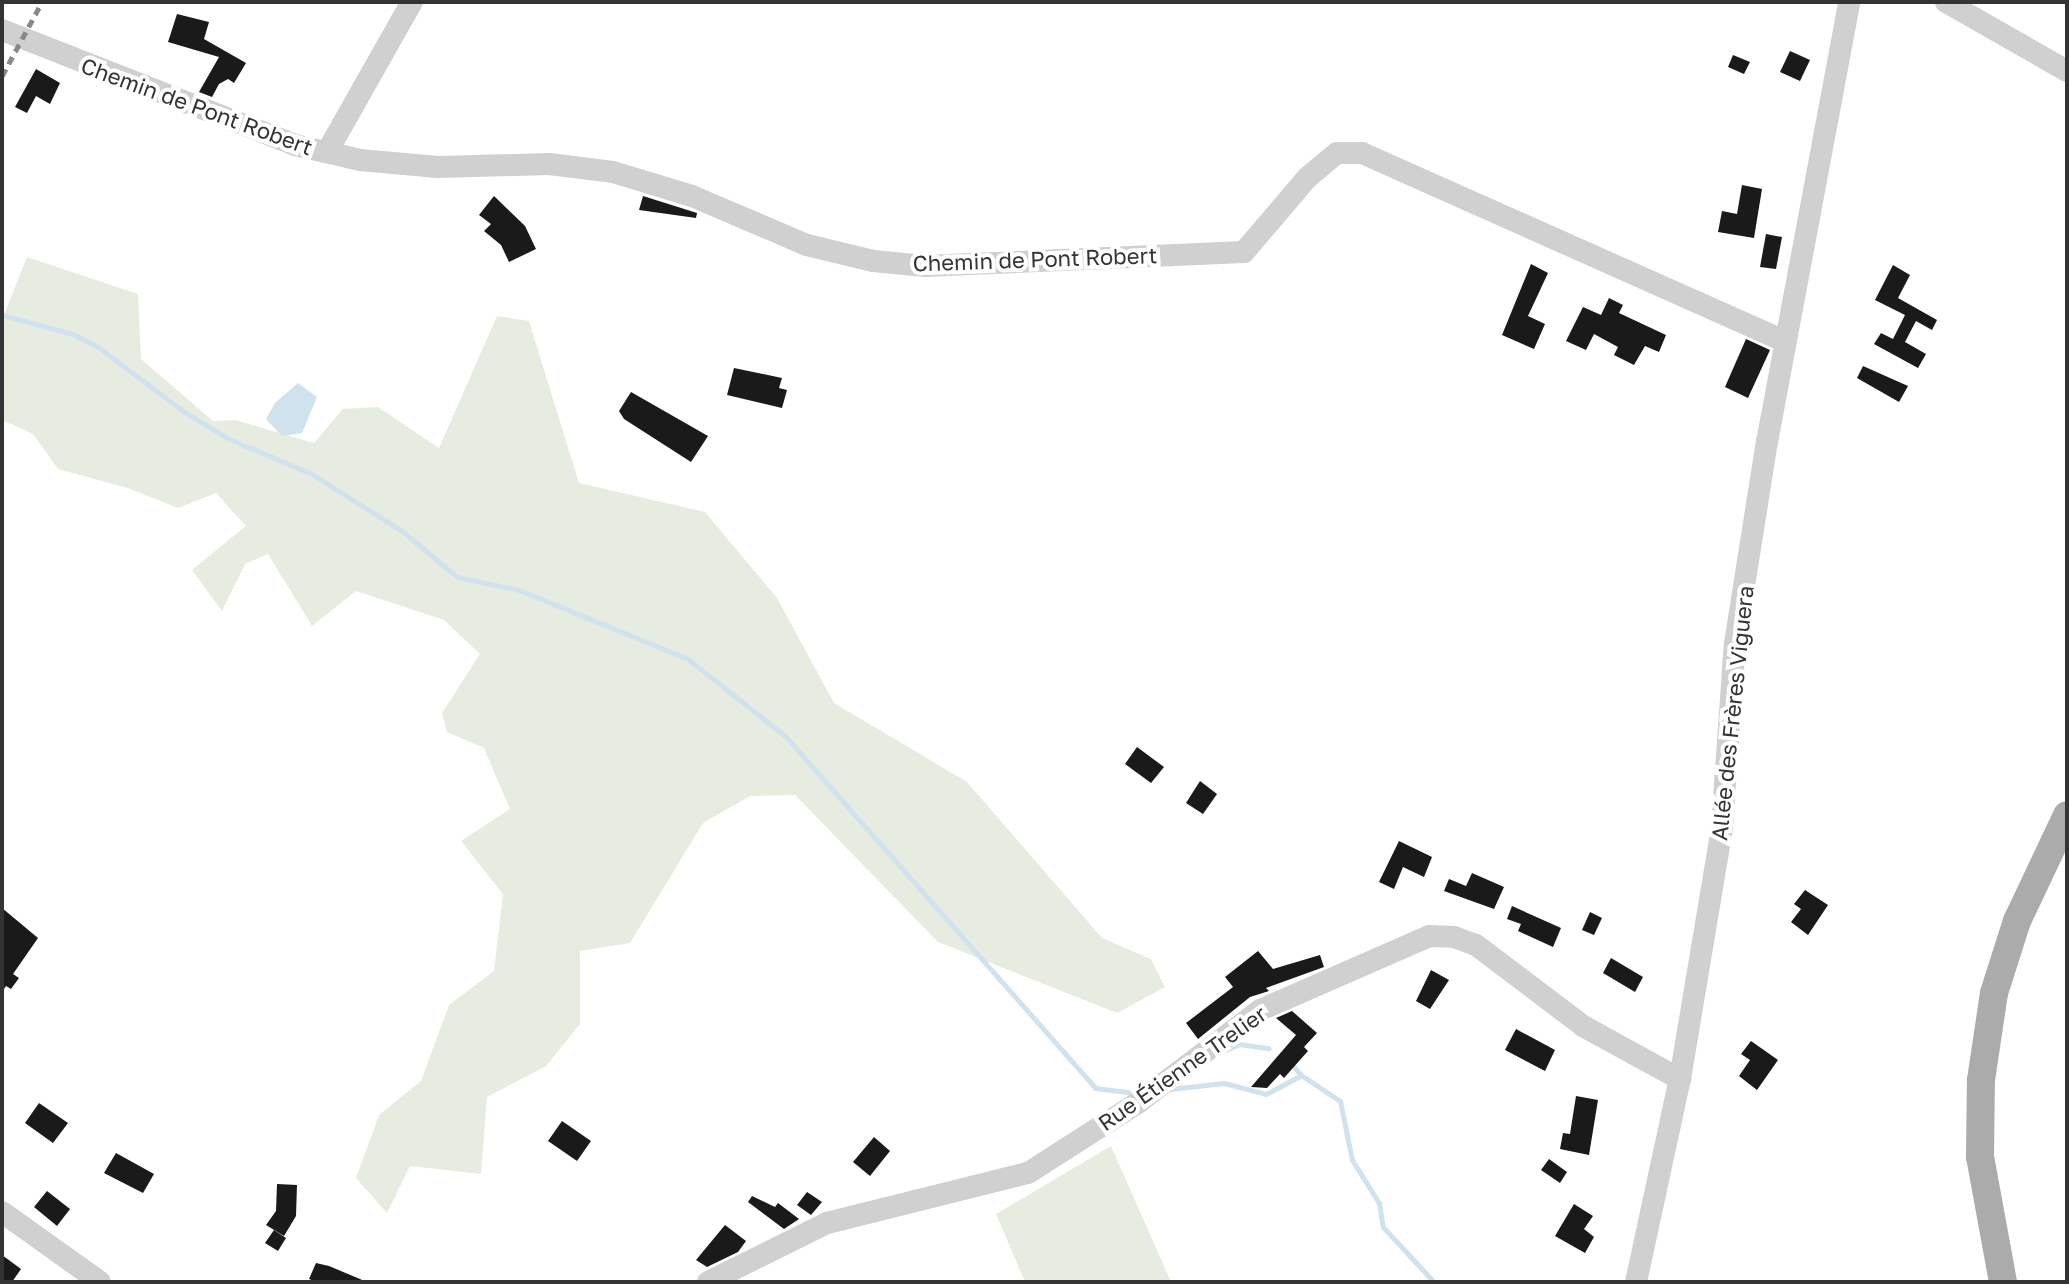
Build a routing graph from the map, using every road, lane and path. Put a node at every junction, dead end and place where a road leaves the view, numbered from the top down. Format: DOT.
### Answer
graph roads {
  1 [pos="412,2"];
  2 [pos="1849,2"];
  3 [pos="1946,2"];
  4 [pos="2,30"];
  5 [pos="2067,71"];
  6 [pos="327,152"];
  7 [pos="1785,341"];
  8 [pos="2067,815"];
  9 [pos="1680,1079"];
  10 [pos="2,1212"];
  11 [pos="2004,1280"];
  12 [pos="100,1282"];
  13 [pos="708,1282"];
  14 [pos="1636,1282"];
  1 -- 6 [label="street"];
  2 -- 7 [label="street, Allée des Frères Viguera"];
  3 -- 5 [label="street"];
  4 -- 6 [label="street, Chemin de Pont Robert"];
  6 -- 7 [label="street, Chemin de Pont Robert"];
  7 -- 9 [label="street, Allée des Frères Viguera"];
  8 -- 11 [label="main road"];
  9 -- 13 [label="street, Rue Étienne Trelier"];
  9 -- 14 [label="street, Allée des Frères Viguera"];
  10 -- 12 [label="street"];
}
